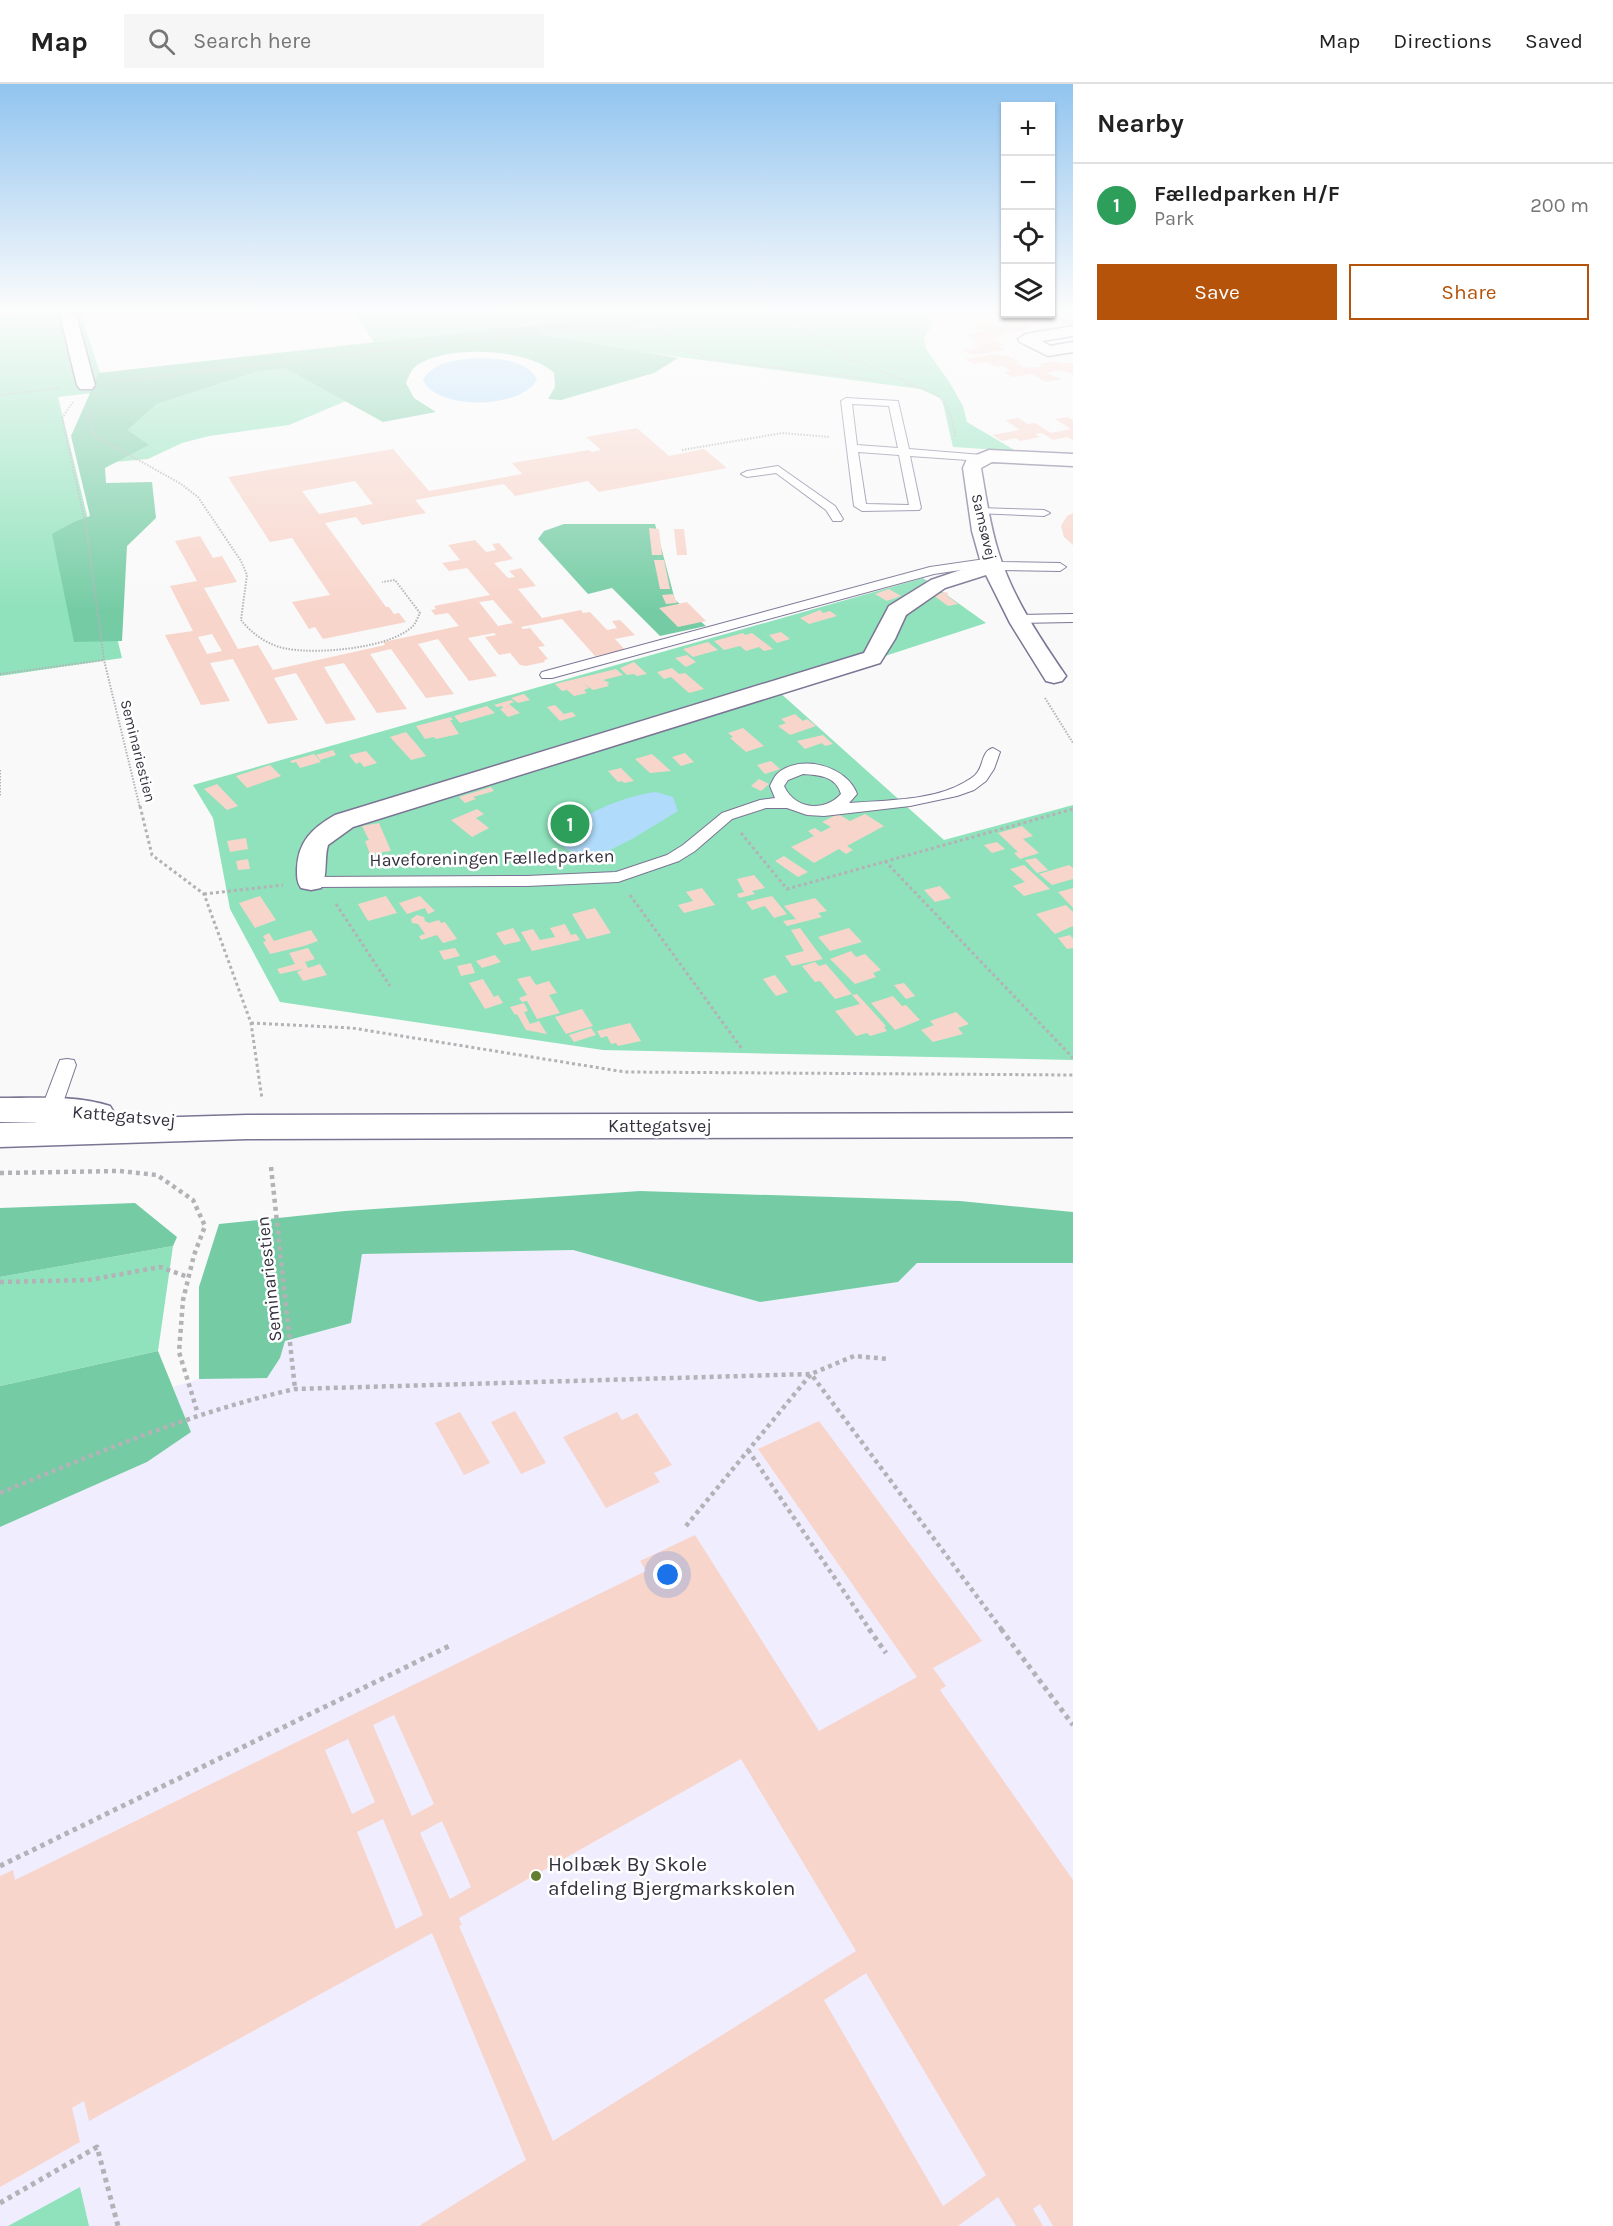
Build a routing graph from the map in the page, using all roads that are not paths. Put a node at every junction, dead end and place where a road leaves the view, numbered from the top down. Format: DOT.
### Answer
graph roads {
  1 [pos="847,411"];
  2 [pos="896,411"];
  3 [pos="851,444"];
  4 [pos="904,451"];
  5 [pos="982,458"];
  6 [pos="1073,460"];
  7 [pos="747,474"];
  8 [pos="979,511"];
  9 [pos="1044,513"];
  10 [pos="837,519"];
  11 [pos="992,564"];
  12 [pos="1060,567"];
  13 [pos="1073,618"];
  14 [pos="1017,619"];
  15 [pos="547,675"];
  16 [pos="1054,676"];
  17 [pos="993,752"];
  18 [pos="787,803"];
  19 [pos="832,809"];
  20 [pos="317,882"];
  21 [pos="67,1065"];
  22 [pos="0,1110"];
  23 [pos="47,1122"];
  24 [pos="1073,1125"];
  25 [pos="0,1135"];
  1 -- 3 [label="lane"];
  2 -- 4 [label="lane"];
  3 -- 4 [label="lane"];
  3 -- 4 [label="lane"];
  4 -- 5 [label="lane"];
  5 -- 6 [label="street"];
  5 -- 8 [label="street, Samsøvej"];
  7 -- 10 [label="lane"];
  8 -- 9 [label="lane"];
  8 -- 11 [label="street, Samsøvej"];
  11 -- 12 [label="lane"];
  11 -- 14 [label="street, Samsøvej"];
  11 -- 15 [label="lane"];
  11 -- 20 [label="street"];
  13 -- 14 [label="lane"];
  14 -- 16 [label="street, Samsøvej"];
  17 -- 19 [label="lane, Haveforeningen Fælledparken"];
  18 -- 19 [label="lane, Haveforeningen Fælledparken"];
  18 -- 19 [label="lane"];
  18 -- 20 [label="lane, Haveforeningen Fælledparken"];
  21 -- 23 [label="lane"];
  22 -- 23 [label="street, Kattegatsvej"];
  23 -- 24 [label="street, Kattegatsvej"];
  23 -- 25 [label="street, Kattegatsvej"];
}
